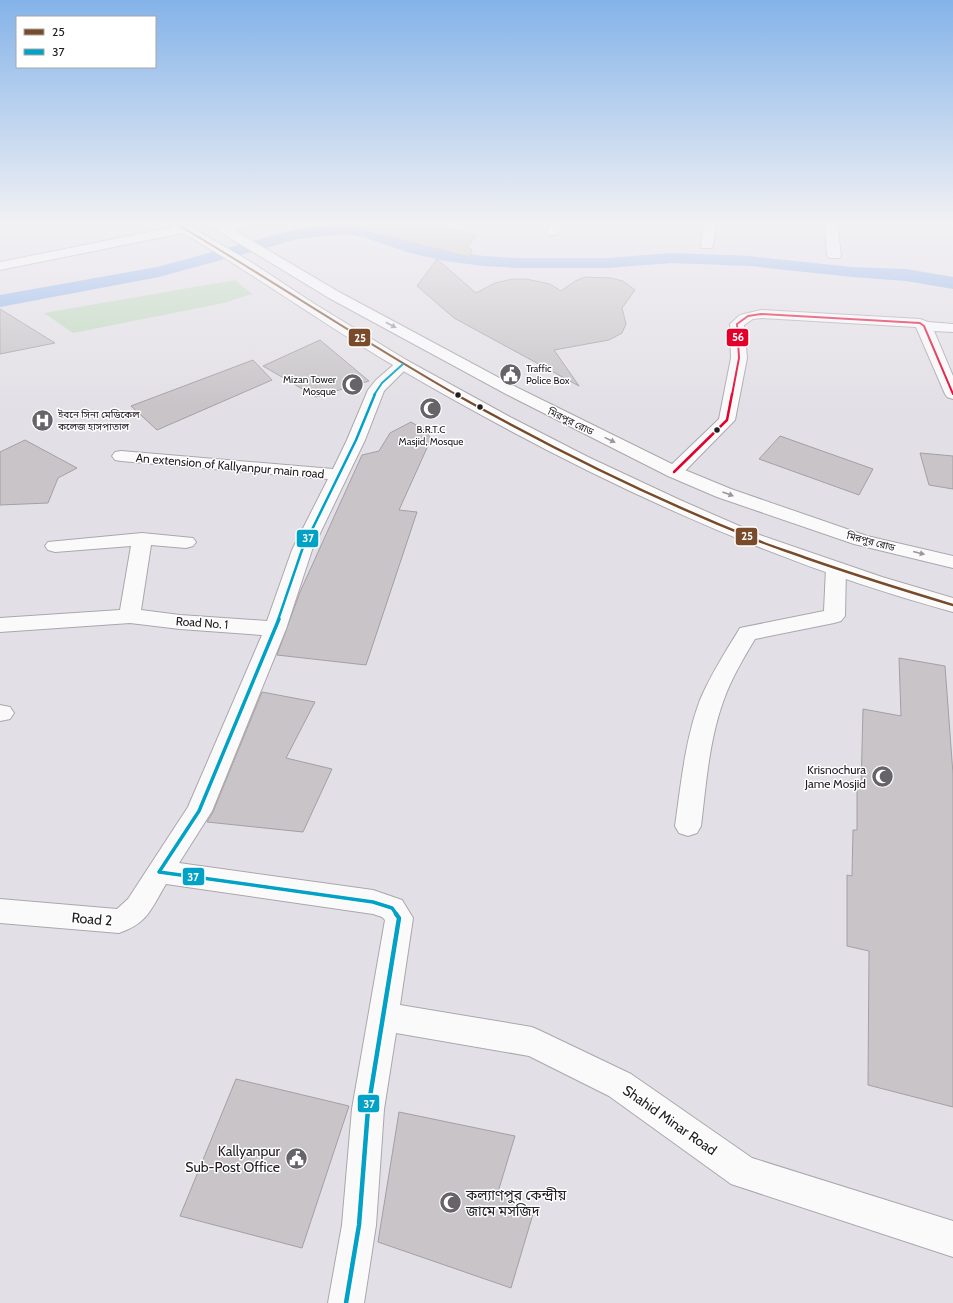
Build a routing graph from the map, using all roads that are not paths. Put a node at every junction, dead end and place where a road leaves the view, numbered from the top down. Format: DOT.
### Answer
graph roads {
  1 [pos="274,284"];
  2 [pos="315,284"];
  3 [pos="924,326"];
  4 [pos="953,328"];
  5 [pos="403,364"];
  6 [pos="951,387"];
  7 [pos="121,456"];
  8 [pos="674,472"];
  9 [pos="338,475"];
  10 [pos="142,539"];
  11 [pos="186,542"];
  12 [pos="55,546"];
  13 [pos="953,562"];
  14 [pos="836,568"];
  15 [pos="953,605"];
  16 [pos="130,616"];
  17 [pos="0,625"];
  18 [pos="274,628"];
  19 [pos="688,826"];
  20 [pos="159,872"];
  21 [pos="0,911"];
  22 [pos="384,1018"];
  23 [pos="953,1239"];
  24 [pos="346,1303"];
  1 -- 5 [label="main road"];
  2 -- 8 [label="main road, মিরপুর রোড, one-way"];
  3 -- 4 [label="main road"];
  3 -- 6 [label="main road"];
  3 -- 8 [label="main road"];
  5 -- 9 [label="main road, Road 2"];
  5 -- 14 [label="main road"];
  7 -- 9 [label="main road, An extension of Kallyanpur main road"];
  8 -- 13 [label="main road, মিরপুর রোড, one-way"];
  9 -- 18 [label="main road, Road 2"];
  10 -- 11 [label="main road"];
  10 -- 12 [label="main road"];
  10 -- 16 [label="main road"];
  14 -- 15 [label="main road"];
  14 -- 19 [label="main road"];
  16 -- 17 [label="main road, Road No. 1"];
  16 -- 18 [label="main road, Road No. 1"];
  18 -- 20 [label="main road, Road 2"];
  20 -- 21 [label="main road, Road 2"];
  20 -- 22 [label="main road"];
  22 -- 23 [label="main road, Shahid Minar Road"];
  22 -- 24 [label="main road"];
}
